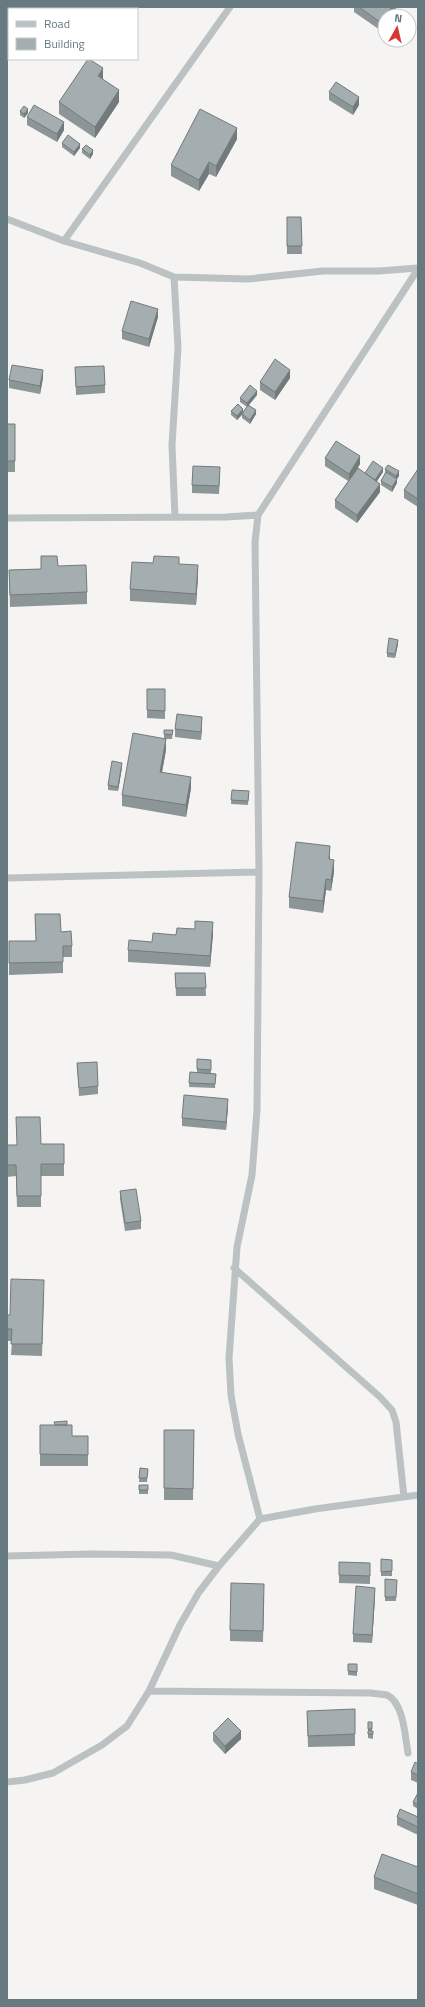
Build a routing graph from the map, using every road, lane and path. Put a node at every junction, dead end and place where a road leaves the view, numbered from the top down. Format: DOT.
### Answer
graph roads {
  1 [pos="230,7"];
  2 [pos="7,219"];
  3 [pos="64,241"];
  4 [pos="418,268"];
  5 [pos="174,277"];
  6 [pos="258,514"];
  7 [pos="175,517"];
  8 [pos="7,518"];
  9 [pos="259,872"];
  10 [pos="7,878"];
  11 [pos="234,1268"];
  12 [pos="418,1495"];
  13 [pos="404,1497"];
  14 [pos="260,1519"];
  15 [pos="7,1556"];
  16 [pos="219,1566"];
  17 [pos="149,1692"];
  18 [pos="408,1753"];
  19 [pos="7,1782"];
  1 -- 3 [label="street"];
  2 -- 3 [label="street"];
  3 -- 5 [label="street"];
  4 -- 5 [label="street"];
  4 -- 6 [label="street"];
  5 -- 7 [label="street"];
  6 -- 7 [label="street"];
  6 -- 9 [label="street"];
  7 -- 8 [label="street"];
  9 -- 10 [label="street"];
  9 -- 11 [label="street"];
  11 -- 13 [label="street"];
  11 -- 14 [label="street"];
  12 -- 13 [label="street"];
  13 -- 14 [label="street"];
  14 -- 16 [label="street"];
  15 -- 16 [label="street"];
  16 -- 17 [label="street"];
  17 -- 18 [label="street"];
  17 -- 19 [label="street"];
}
